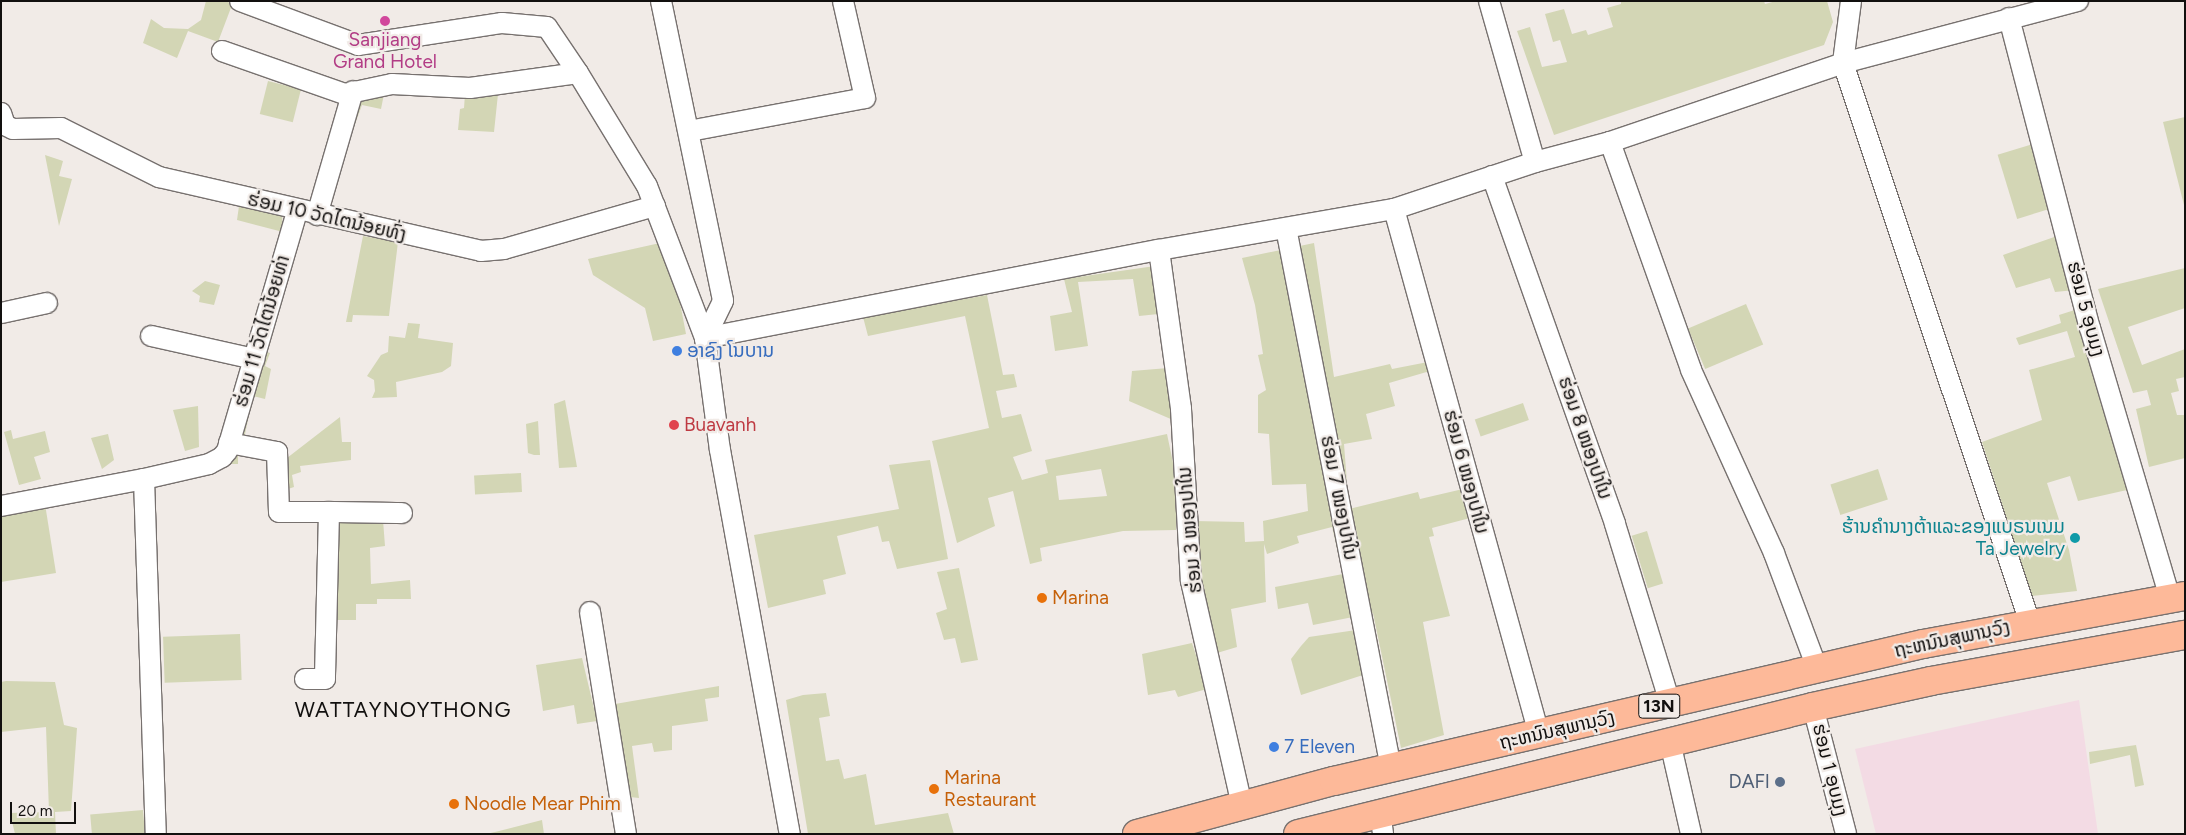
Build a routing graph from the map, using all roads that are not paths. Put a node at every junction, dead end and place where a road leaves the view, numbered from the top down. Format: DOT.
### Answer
graph roads {
  1 [pos="240,1"];
  2 [pos="660,1"];
  3 [pos="843,1"];
  4 [pos="1489,1"];
  5 [pos="1851,1"];
  6 [pos="2078,1"];
  7 [pos="2009,18"];
  8 [pos="222,51"];
  9 [pos="1843,63"];
  10 [pos="578,73"];
  11 [pos="353,92"];
  12 [pos="3,119"];
  13 [pos="690,131"];
  14 [pos="1610,142"];
  15 [pos="1535,162"];
  16 [pos="1492,176"];
  17 [pos="655,206"];
  18 [pos="1394,209"];
  19 [pos="297,211"];
  20 [pos="318,215"];
  21 [pos="1286,228"];
  22 [pos="1159,250"];
  23 [pos="47,303"];
  24 [pos="1,313"];
  25 [pos="151,336"];
  26 [pos="706,338"];
  27 [pos="254,359"];
  28 [pos="228,447"];
  29 [pos="144,479"];
  30 [pos="1,506"];
  31 [pos="329,512"];
  32 [pos="402,513"];
  33 [pos="2177,597"];
  34 [pos="590,612"];
  35 [pos="2030,623"];
  36 [pos="2185,634"];
  37 [pos="1817,668"];
  38 [pos="305,679"];
  39 [pos="1670,703"];
  40 [pos="1814,707"];
  41 [pos="1539,734"];
  42 [pos="1670,742"];
  43 [pos="1391,768"];
  44 [pos="1242,806"];
  45 [pos="1381,823"];
  46 [pos="156,834"];
  47 [pos="626,834"];
  48 [pos="790,834"];
  49 [pos="1138,834"];
  50 [pos="1298,834"];
  51 [pos="1691,834"];
  52 [pos="1846,834"];
  1 -- 10 [label="street"];
  2 -- 13 [label="street"];
  3 -- 13 [label="street"];
  4 -- 15 [label="street"];
  5 -- 9 [label="street"];
  6 -- 7 [label="street"];
  7 -- 9 [label="street"];
  7 -- 33 [label="street, ຮ່ອມ 5 ອຸບມຸງ"];
  8 -- 11 [label="street"];
  9 -- 14 [label="street"];
  9 -- 35 [label="street"];
  10 -- 11 [label="street"];
  10 -- 17 [label="street"];
  11 -- 20 [label="street"];
  12 -- 19 [label="street, ຮ່ອມ 10 ວັດໄຕນ້ອຍທົ່ງ"];
  13 -- 26 [label="street"];
  14 -- 15 [label="street"];
  14 -- 37 [label="street"];
  15 -- 16 [label="street"];
  16 -- 18 [label="street"];
  16 -- 39 [label="street, ຮ່ອມ 8 ໜອງປາໃນ"];
  17 -- 20 [label="street, ຮ່ອມ 10 ວັດໄຕນ້ອຍທົ່ງ"];
  17 -- 26 [label="street"];
  18 -- 21 [label="street"];
  18 -- 41 [label="street, ຮ່ອມ 6 ໜອງປາໃນ"];
  19 -- 20 [label="street, ຮ່ອມ 10 ວັດໄຕນ້ອຍທົ່ງ"];
  19 -- 27 [label="street, ຮ່ອມ 11 ວັດໄຕນ້ອຍທ່າ"];
  21 -- 22 [label="street"];
  21 -- 43 [label="street, ຮ່ອມ 7 ໜອງປາໃນ"];
  22 -- 26 [label="street"];
  22 -- 44 [label="street, ຮ່ອມ 3 ໜອງປາໃນ"];
  23 -- 24 [label="street"];
  25 -- 27 [label="street"];
  26 -- 48 [label="street"];
  27 -- 28 [label="street, ຮ່ອມ 11 ວັດໄຕນ້ອຍທ່າ"];
  28 -- 29 [label="street"];
  28 -- 31 [label="street"];
  29 -- 30 [label="street"];
  29 -- 46 [label="street"];
  31 -- 32 [label="street"];
  31 -- 38 [label="street"];
  33 -- 35 [label="highway, ຖະຫນົນສຸພານຸວົງ / 13N"];
  34 -- 47 [label="street"];
  35 -- 37 [label="highway, ຖະຫນົນສຸພານຸວົງ / 13N"];
  36 -- 40 [label="highway, ຖະຫນົນສຸພານຸວົງ / 13N"];
  37 -- 39 [label="highway, ຖະຫນົນສຸພານຸວົງ / 13N"];
  39 -- 41 [label="highway, ຖະຫນົນສຸພານຸວົງ / 13N"];
  40 -- 42 [label="highway, ຖະຫນົນສຸພານຸວົງ / 13N"];
  40 -- 52 [label="street, ຮ່ອມ 1 ອຸບມຸງ"];
  41 -- 43 [label="highway, ຖະຫນົນສຸພານຸວົງ / 13N"];
  42 -- 45 [label="highway, ຖະຫນົນສຸພານຸວົງ / 13N"];
  42 -- 51 [label="street"];
  43 -- 44 [label="highway, ຖະຫນົນສຸພານຸວົງ / 13N"];
  44 -- 49 [label="highway, ຖະຫນົນສຸພານຸວົງ / 13N"];
  45 -- 50 [label="highway, ຖະຫນົນສຸພານຸວົງ / 13N"];
}
